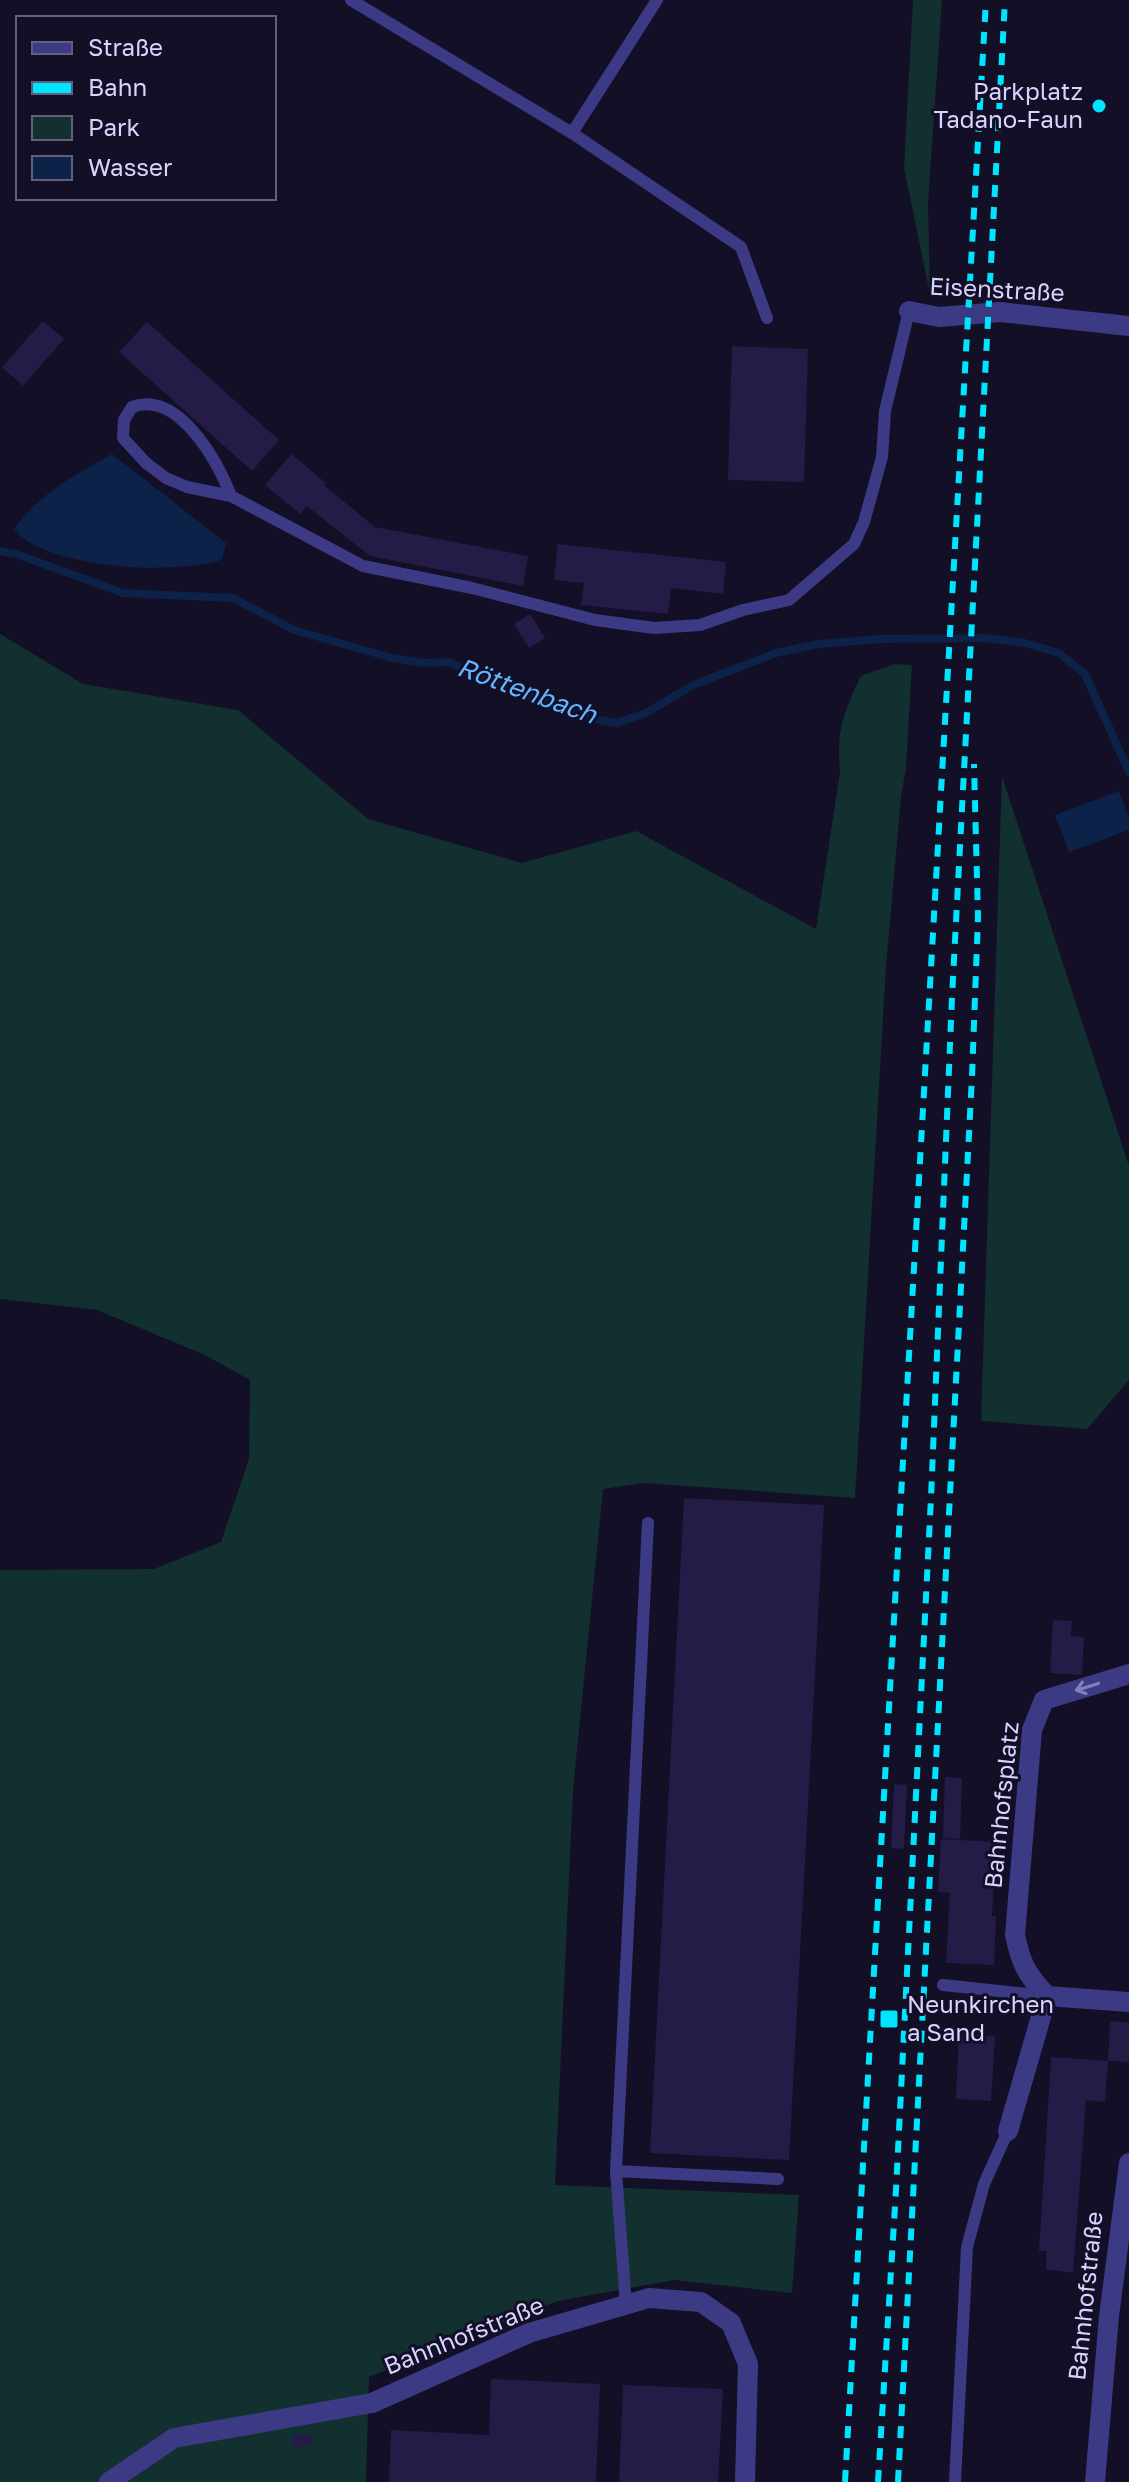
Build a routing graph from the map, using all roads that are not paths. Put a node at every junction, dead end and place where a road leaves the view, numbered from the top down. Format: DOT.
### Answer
graph roads {
  1 [pos="351,0"];
  2 [pos="657,0"];
  3 [pos="572,133"];
  4 [pos="909,311"];
  5 [pos="767,318"];
  6 [pos="1129,326"];
  7 [pos="231,496"];
  8 [pos="648,1523"];
  9 [pos="1129,1674"];
  10 [pos="943,1985"];
  11 [pos="1047,1996"];
  12 [pos="1129,2002"];
  13 [pos="1008,2131"];
  14 [pos="1129,2163"];
  15 [pos="616,2171"];
  16 [pos="778,2179"];
  17 [pos="626,2305"];
  18 [pos="109,2482"];
  19 [pos="745,2482"];
  20 [pos="955,2482"];
  21 [pos="1095,2482"];
  1 -- 3 [label="lane"];
  2 -- 3 [label="lane"];
  3 -- 5 [label="lane"];
  4 -- 6 [label="street, Eisenstraße"];
  4 -- 7 [label="lane"];
  7 -- 7 [label="lane"];
  8 -- 15 [label="lane"];
  9 -- 11 [label="street, Bahnhofsplatz, one-way"];
  10 -- 11 [label="lane"];
  11 -- 12 [label="street"];
  11 -- 13 [label="street"];
  13 -- 20 [label="lane"];
  14 -- 21 [label="street, Bahnhofstraße"];
  15 -- 16 [label="lane"];
  15 -- 17 [label="lane"];
  17 -- 18 [label="street, Bahnhofstraße"];
  17 -- 19 [label="street, Bahnhofstraße"];
}
